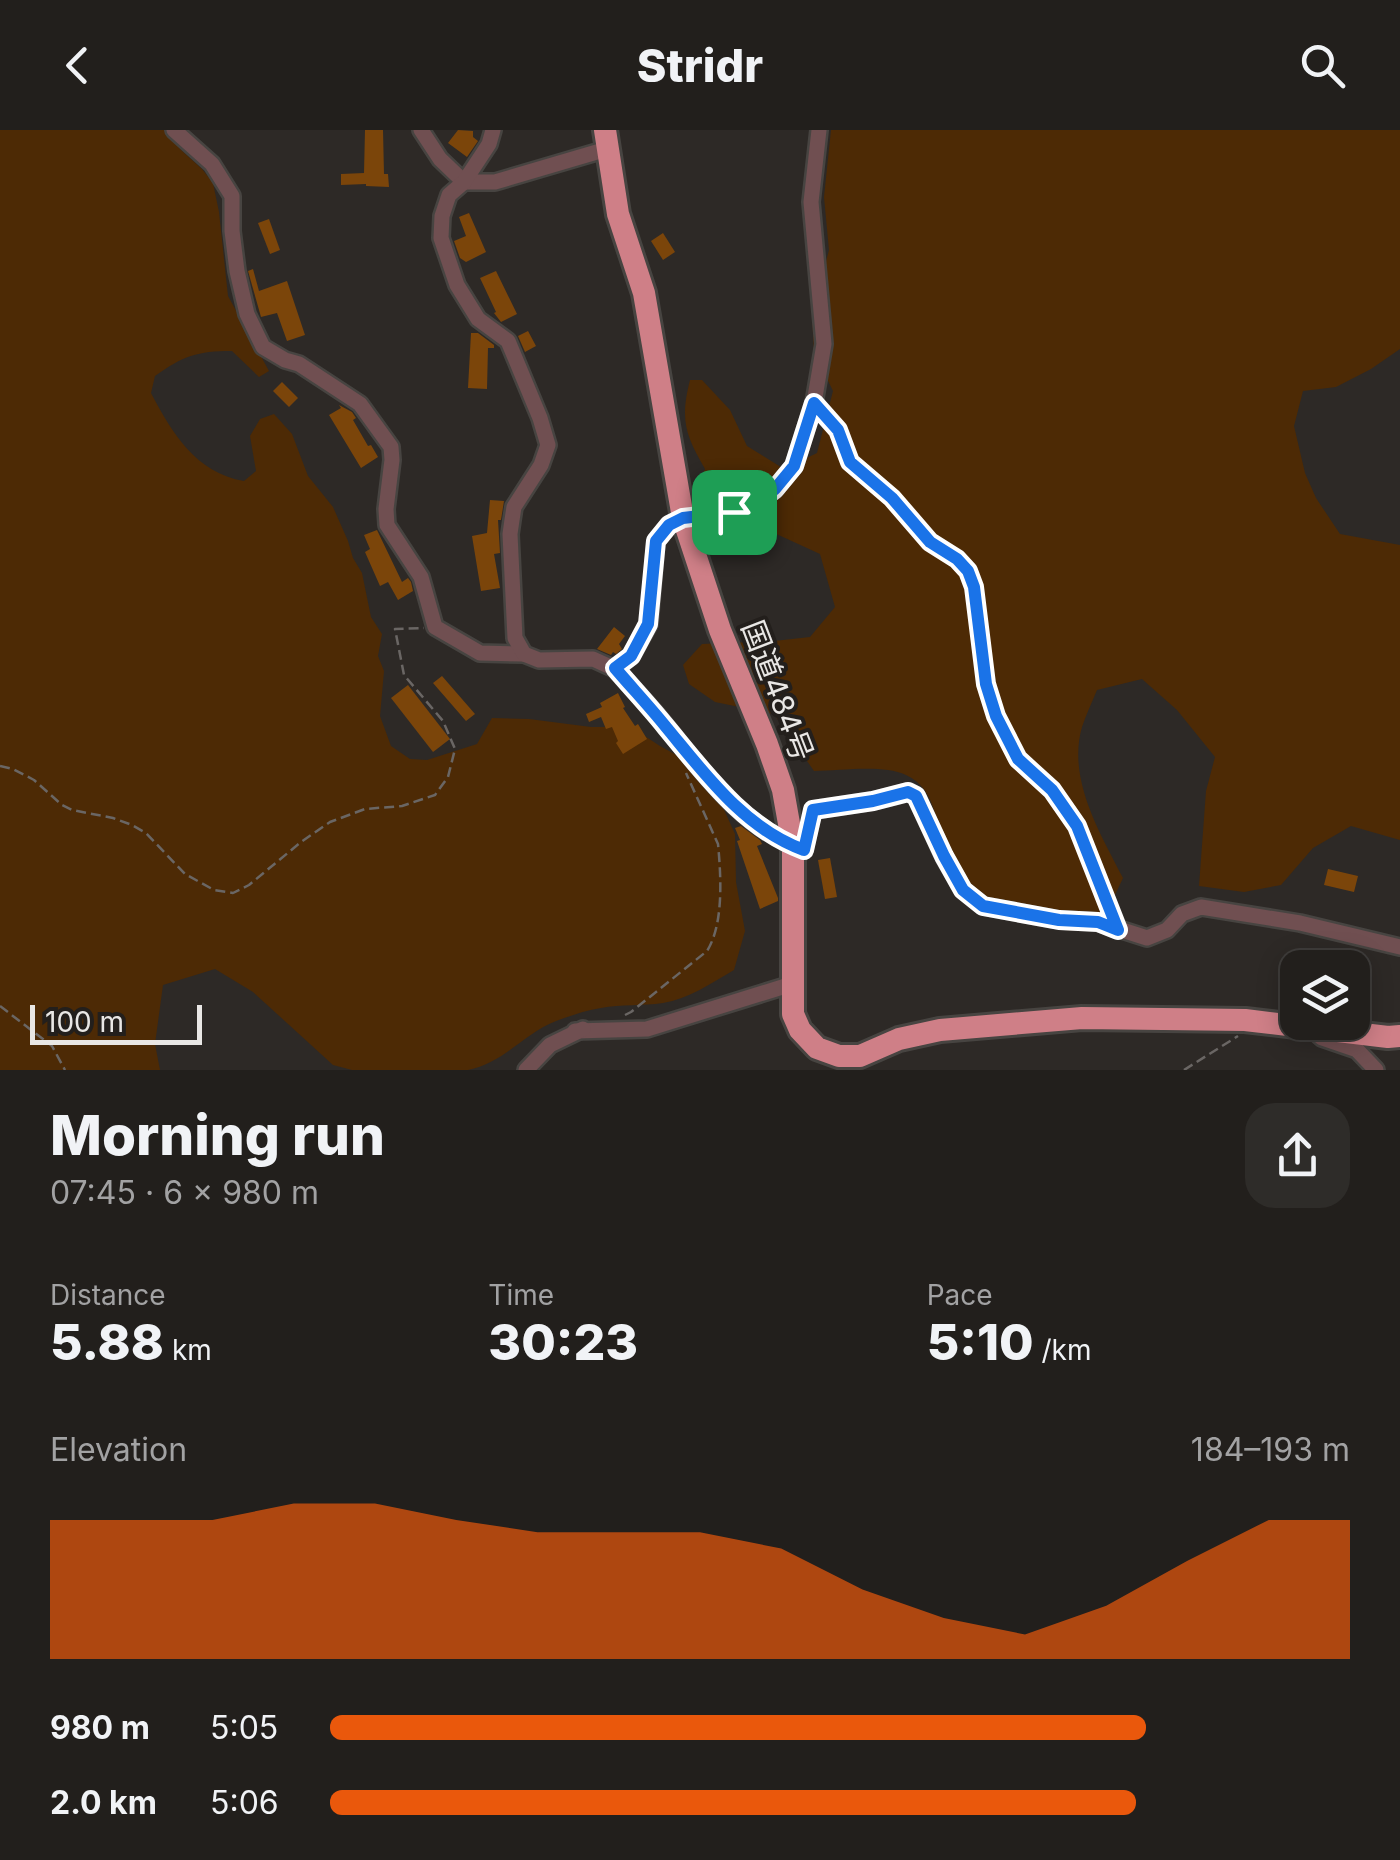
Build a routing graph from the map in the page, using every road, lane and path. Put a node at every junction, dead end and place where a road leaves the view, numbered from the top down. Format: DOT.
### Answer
graph roads {
  1 [pos="174,130"];
  2 [pos="421,130"];
  3 [pos="493,130"];
  4 [pos="818,130"];
  5 [pos="606,139"];
  6 [pos="464,182"];
  7 [pos="814,403"];
  8 [pos="683,518"];
  9 [pos="435,627"];
  10 [pos="524,654"];
  11 [pos="615,668"];
  12 [pos="0,766"];
  13 [pos="686,772"];
  14 [pos="793,846"];
  15 [pos="1118,930"];
  16 [pos="1400,947"];
  17 [pos="792,984"];
  18 [pos="0,1006"];
  19 [pos="1261,1022"];
  20 [pos="597,1024"];
  21 [pos="1280,1024"];
  22 [pos="575,1032"];
  23 [pos="1370,1035"];
  24 [pos="1400,1036"];
  25 [pos="1328,1040"];
  26 [pos="65,1070"];
  27 [pos="526,1070"];
  28 [pos="1184,1070"];
  29 [pos="1376,1070"];
  1 -- 9 [label="street"];
  2 -- 6 [label="street"];
  3 -- 6 [label="street"];
  4 -- 7 [label="street"];
  5 -- 6 [label="street"];
  5 -- 8 [label="highway, 国道484号"];
  6 -- 10 [label="street"];
  7 -- 8 [label="street"];
  7 -- 15 [label="path"];
  8 -- 11 [label="street"];
  8 -- 14 [label="highway, 国道484号"];
  9 -- 10 [label="street"];
  9 -- 12 [label="path"];
  10 -- 11 [label="street"];
  11 -- 14 [label="street"];
  13 -- 20 [label="path"];
  14 -- 15 [label="street"];
  14 -- 17 [label="highway, 国道484号"];
  15 -- 16 [label="street"];
  17 -- 19 [label="highway, 国道484号"];
  17 -- 22 [label="street"];
  18 -- 26 [label="path"];
  19 -- 21 [label="highway, 国道484号"];
  19 -- 28 [label="path"];
  20 -- 22 [label="street"];
  22 -- 27 [label="street"];
  23 -- 24 [label="highway, 国道484号"];
  25 -- 29 [label="street"];
}
